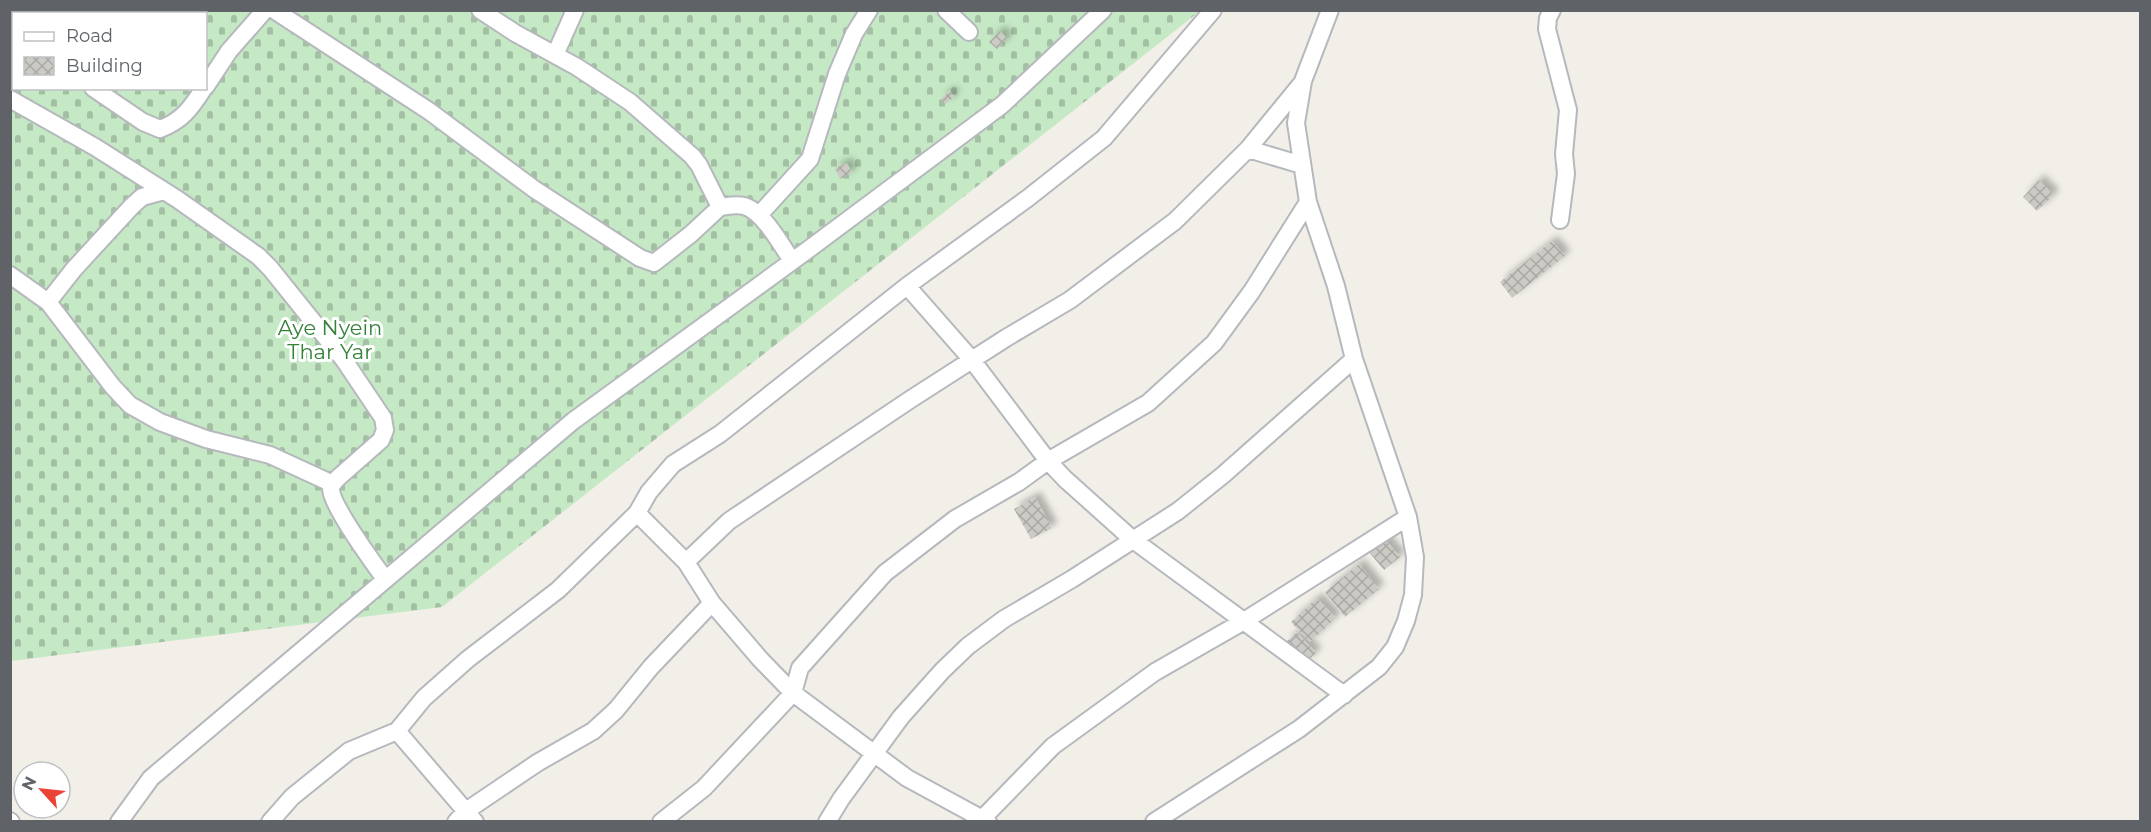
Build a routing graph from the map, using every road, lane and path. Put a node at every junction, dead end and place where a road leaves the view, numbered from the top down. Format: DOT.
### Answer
graph roads {
  1 [pos="265,10"];
  2 [pos="274,10"];
  3 [pos="480,10"];
  4 [pos="575,10"];
  5 [pos="869,10"];
  6 [pos="946,10"];
  7 [pos="1103,10"];
  8 [pos="1213,10"];
  9 [pos="1330,10"];
  10 [pos="1552,10"];
  11 [pos="969,32"];
  12 [pos="555,55"];
  13 [pos="1303,81"];
  14 [pos="207,84"];
  15 [pos="96,90"];
  16 [pos="203,90"];
  17 [pos="10,99"];
  18 [pos="1248,149"];
  19 [pos="1302,165"];
  20 [pos="164,191"];
  21 [pos="1308,202"];
  22 [pos="720,207"];
  23 [pos="759,215"];
  24 [pos="1560,220"];
  25 [pos="792,261"];
  26 [pos="10,275"];
  27 [pos="907,286"];
  28 [pos="48,302"];
  29 [pos="1354,359"];
  30 [pos="972,360"];
  31 [pos="1048,461"];
  32 [pos="333,484"];
  33 [pos="637,513"];
  34 [pos="1408,517"];
  35 [pos="1132,539"];
  36 [pos="686,562"];
  37 [pos="386,579"];
  38 [pos="712,603"];
  39 [pos="1244,621"];
  40 [pos="793,693"];
  41 [pos="1344,695"];
  42 [pos="397,731"];
  43 [pos="873,754"];
  44 [pos="466,818"];
  45 [pos="983,820"];
  46 [pos="119,822"];
  47 [pos="270,822"];
  48 [pos="661,822"];
  49 [pos="827,822"];
  50 [pos="1154,822"];
  1 -- 14 [label="street"];
  2 -- 22 [label="street"];
  3 -- 12 [label="street"];
  4 -- 12 [label="street"];
  5 -- 23 [label="street"];
  6 -- 11 [label="street"];
  7 -- 25 [label="street"];
  8 -- 27 [label="street"];
  9 -- 13 [label="street"];
  10 -- 24 [label="street"];
  12 -- 22 [label="street"];
  13 -- 18 [label="street"];
  13 -- 19 [label="street"];
  15 -- 16 [label="street"];
  17 -- 20 [label="street"];
  18 -- 19 [label="street"];
  18 -- 30 [label="street"];
  19 -- 21 [label="street"];
  20 -- 28 [label="street"];
  20 -- 32 [label="street"];
  21 -- 29 [label="street"];
  21 -- 31 [label="street"];
  22 -- 23 [label="street"];
  23 -- 25 [label="street"];
  25 -- 37 [label="street"];
  26 -- 28 [label="street"];
  27 -- 30 [label="street"];
  27 -- 33 [label="street"];
  28 -- 32 [label="street"];
  29 -- 34 [label="street"];
  29 -- 35 [label="street"];
  30 -- 31 [label="street"];
  30 -- 36 [label="street"];
  31 -- 35 [label="street"];
  31 -- 40 [label="street"];
  32 -- 37 [label="street"];
  33 -- 36 [label="street"];
  33 -- 42 [label="street"];
  34 -- 39 [label="street"];
  34 -- 41 [label="street"];
  35 -- 39 [label="street"];
  35 -- 43 [label="street"];
  36 -- 38 [label="street"];
  37 -- 46 [label="street"];
  38 -- 40 [label="street"];
  38 -- 44 [label="street"];
  39 -- 41 [label="street"];
  39 -- 45 [label="street"];
  40 -- 43 [label="street"];
  40 -- 48 [label="street"];
  41 -- 50 [label="street"];
  42 -- 44 [label="street"];
  42 -- 47 [label="street"];
  43 -- 45 [label="street"];
  43 -- 49 [label="street"];
}
